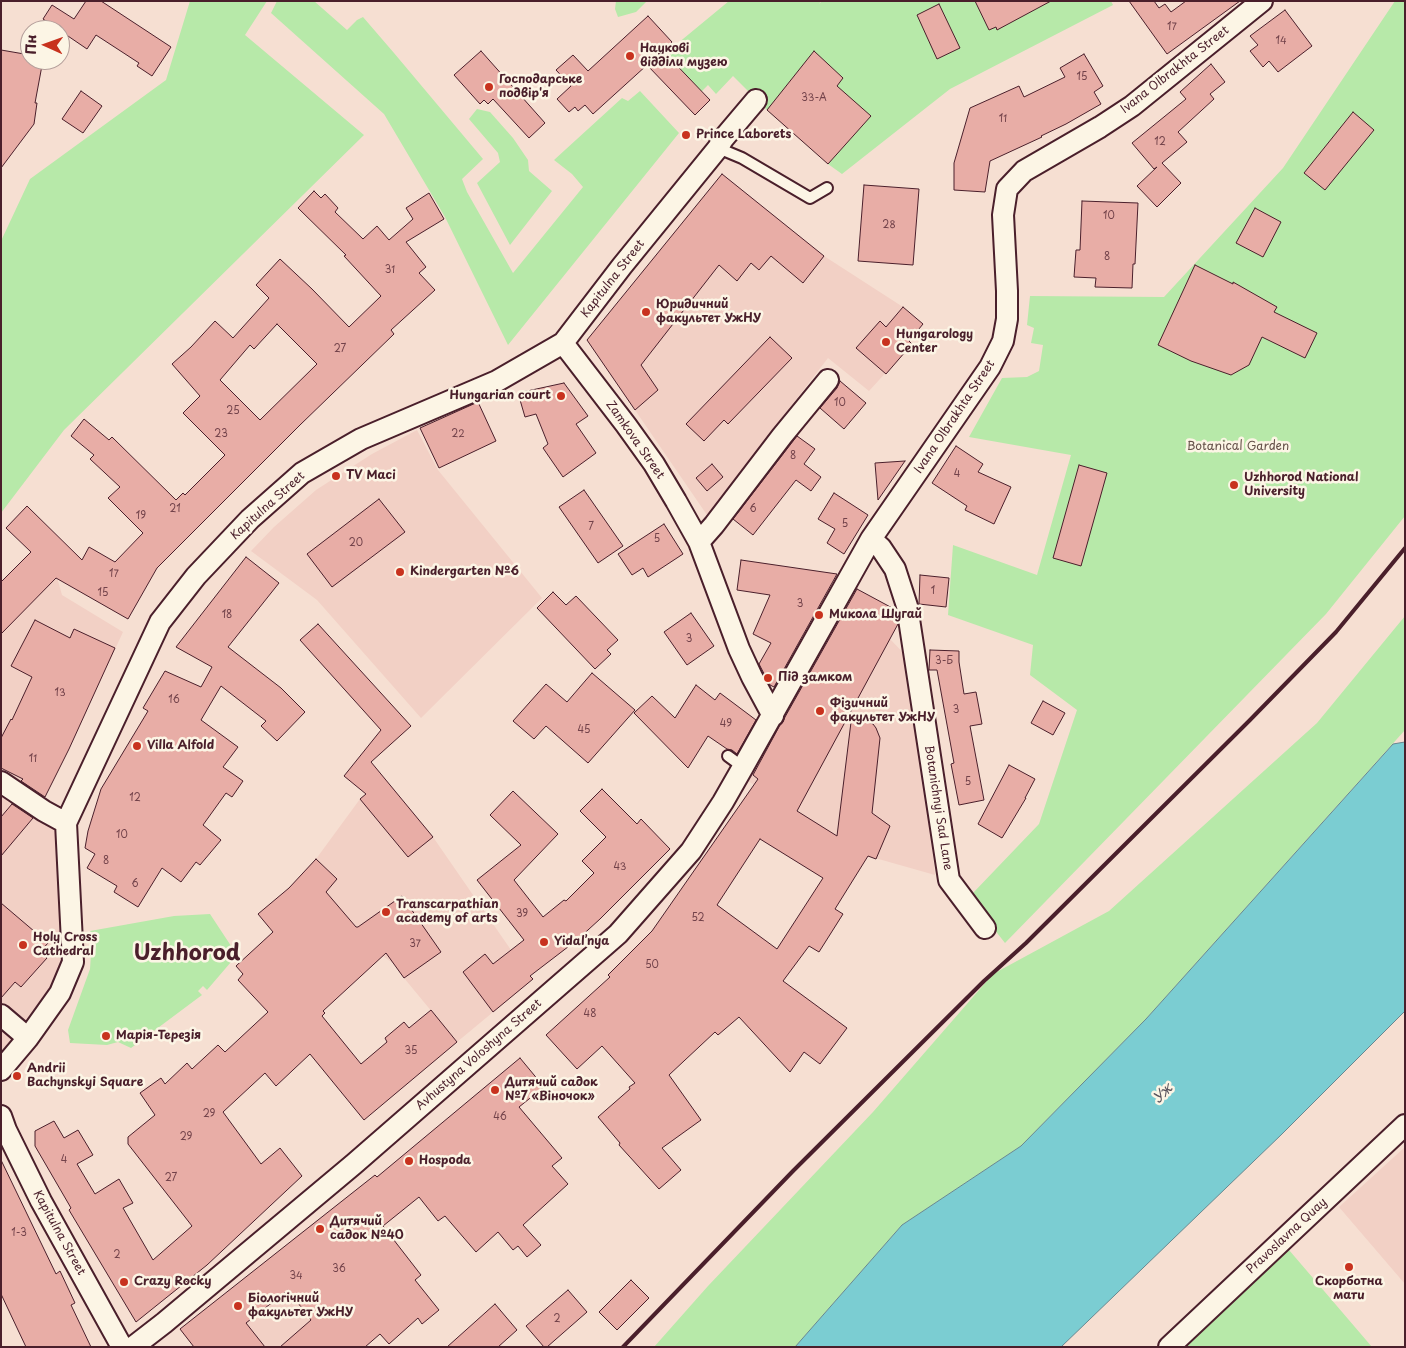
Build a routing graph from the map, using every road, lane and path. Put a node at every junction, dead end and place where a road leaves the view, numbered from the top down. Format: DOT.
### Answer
graph roads {
  1 [pos="1262,1"];
  2 [pos="756,100"];
  3 [pos="721,144"];
  4 [pos="827,188"];
  5 [pos="563,344"];
  6 [pos="828,380"];
  7 [pos="871,539"];
  8 [pos="699,542"];
  9 [pos="773,716"];
  10 [pos="1,782"];
  11 [pos="66,823"];
  12 [pos="985,928"];
  13 [pos="1,1015"];
  14 [pos="28,1038"];
  15 [pos="1,1070"];
  16 [pos="1,1116"];
  17 [pos="1405,1125"];
  18 [pos="122,1347"];
  19 [pos="133,1347"];
  20 [pos="1169,1347"];
  1 -- 7 [label="street, Ivana Olbrakhta Street"];
  2 -- 3 [label="street, Kapitulna Street"];
  3 -- 4 [label="lane"];
  3 -- 5 [label="street, Kapitulna Street"];
  5 -- 8 [label="street, Zamkova Street"];
  5 -- 11 [label="street, Kapitulna Street"];
  6 -- 8 [label="street"];
  7 -- 9 [label="street, Ivana Olbrakhta Street"];
  7 -- 12 [label="street, Botanichnyi Sad Lane"];
  8 -- 9 [label="street, Zamkova Street"];
  9 -- 19 [label="street, Avhustyna Voloshyna Street"];
  10 -- 11 [label="street"];
  11 -- 14 [label="street, Kapitulna Street"];
  13 -- 14 [label="street"];
  14 -- 15 [label="street, Kapitulna Street"];
  16 -- 18 [label="street, Kapitulna Street"];
  17 -- 20 [label="street, Pravoslavna Quay"];
}
